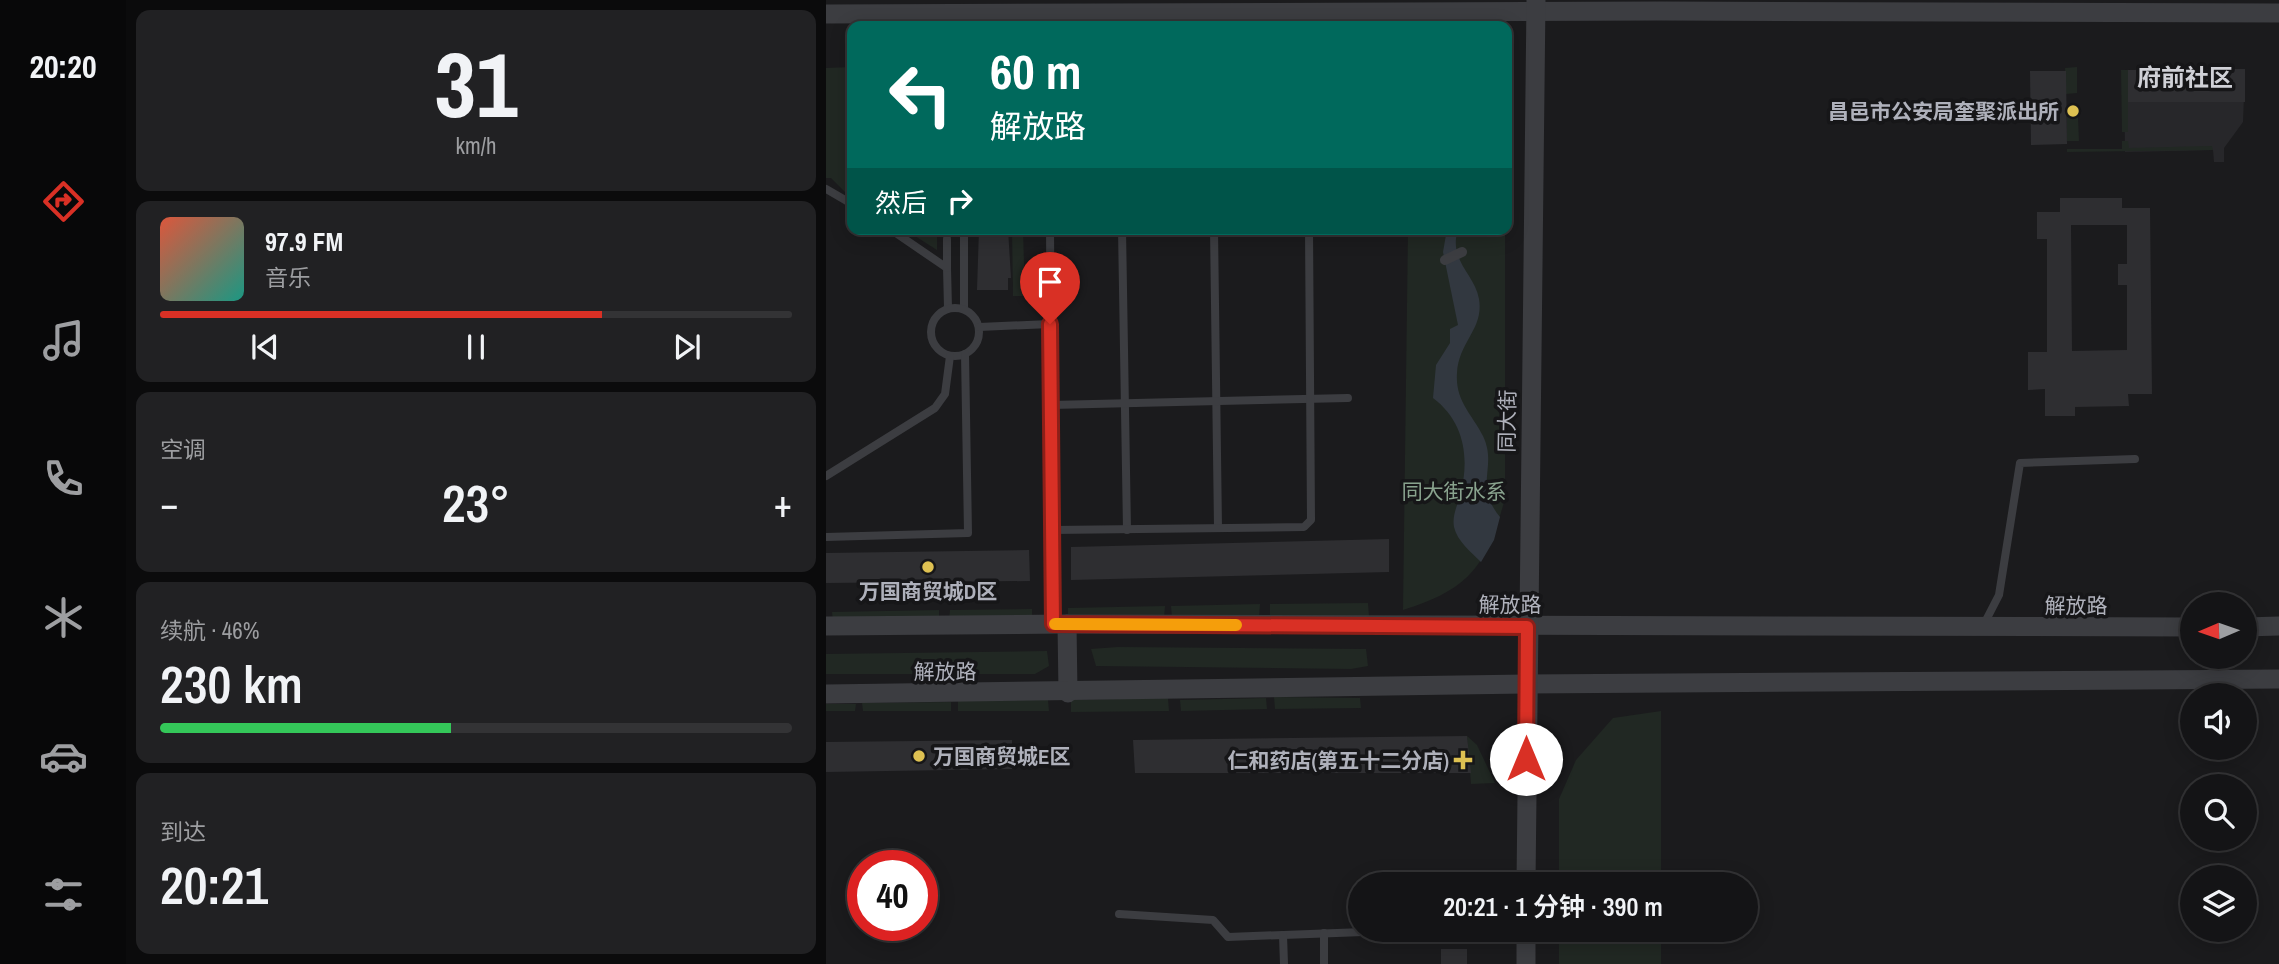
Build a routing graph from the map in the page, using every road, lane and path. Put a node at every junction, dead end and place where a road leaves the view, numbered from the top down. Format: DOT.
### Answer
graph roads {
  1 [pos="1052,6"];
  2 [pos="1536,6"];
  3 [pos="2279,13"];
  4 [pos="826,14"];
  5 [pos="826,189"];
  6 [pos="847,201"];
  7 [pos="899,235"];
  8 [pos="964,235"];
  9 [pos="1050,235"];
  10 [pos="1122,235"];
  11 [pos="1214,235"];
  12 [pos="1309,235"];
  13 [pos="947,239"];
  14 [pos="1462,252"];
  15 [pos="1445,260"];
  16 [pos="947,268"];
  17 [pos="948,308"];
  18 [pos="964,309"];
  19 [pos="1050,324"];
  20 [pos="979,327"];
  21 [pos="965,354"];
  22 [pos="950,356"];
  23 [pos="1311,398"];
  24 [pos="1348,398"];
  25 [pos="1215,401"];
  26 [pos="1125,404"];
  27 [pos="1051,405"];
  28 [pos="2135,459"];
  29 [pos="826,476"];
  30 [pos="1218,528"];
  31 [pos="1052,530"];
  32 [pos="1127,530"];
  33 [pos="826,537"];
  34 [pos="1060,624"];
  35 [pos="826,626"];
  36 [pos="2279,626"];
  37 [pos="1527,627"];
  38 [pos="2180,627"];
  39 [pos="2258,627"];
  40 [pos="1982,629"];
  41 [pos="2279,679"];
  42 [pos="1526,684"];
  43 [pos="1068,693"];
  44 [pos="826,694"];
  45 [pos="1526,872"];
  46 [pos="1119,914"];
  47 [pos="1348,932"];
  48 [pos="1324,933"];
  49 [pos="1283,935"];
  50 [pos="1526,942"];
  51 [pos="1284,964"];
  52 [pos="1324,964"];
  53 [pos="1527,964"];
  1 -- 2 [label="street"];
  1 -- 4 [label="street"];
  2 -- 3 [label="street"];
  2 -- 37 [label="street, 同大街"];
  5 -- 6 [label="lane"];
  7 -- 16 [label="lane"];
  8 -- 18 [label="lane"];
  9 -- 19 [label="lane"];
  10 -- 26 [label="lane"];
  11 -- 25 [label="lane"];
  12 -- 23 [label="lane"];
  13 -- 16 [label="lane"];
  14 -- 15 [label="street"];
  16 -- 17 [label="lane"];
  17 -- 18 [label="lane"];
  17 -- 22 [label="lane"];
  18 -- 20 [label="lane"];
  19 -- 20 [label="lane"];
  19 -- 27 [label="lane"];
  20 -- 21 [label="lane"];
  21 -- 22 [label="lane"];
  21 -- 33 [label="lane"];
  22 -- 29 [label="lane"];
  23 -- 24 [label="lane"];
  23 -- 25 [label="lane"];
  23 -- 30 [label="lane"];
  25 -- 26 [label="lane"];
  25 -- 30 [label="lane"];
  26 -- 27 [label="lane"];
  26 -- 32 [label="lane"];
  27 -- 31 [label="lane"];
  28 -- 40 [label="lane"];
  30 -- 32 [label="lane"];
  31 -- 32 [label="lane"];
  31 -- 34 [label="lane"];
  34 -- 35 [label="street, 解放路"];
  34 -- 37 [label="street, 解放路"];
  34 -- 43 [label="street"];
  36 -- 39 [label="street"];
  37 -- 40 [label="street, 解放路"];
  37 -- 42 [label="street, 同大街"];
  38 -- 40 [label="street, 解放路"];
  41 -- 42 [label="street, 解放路"];
  42 -- 43 [label="street, 解放路"];
  42 -- 45 [label="street, 同大街"];
  43 -- 44 [label="street, 解放路"];
  46 -- 49 [label="lane"];
  47 -- 48 [label="lane"];
  48 -- 49 [label="lane"];
  48 -- 52 [label="lane"];
  49 -- 51 [label="lane"];
  50 -- 53 [label="street"];
}
